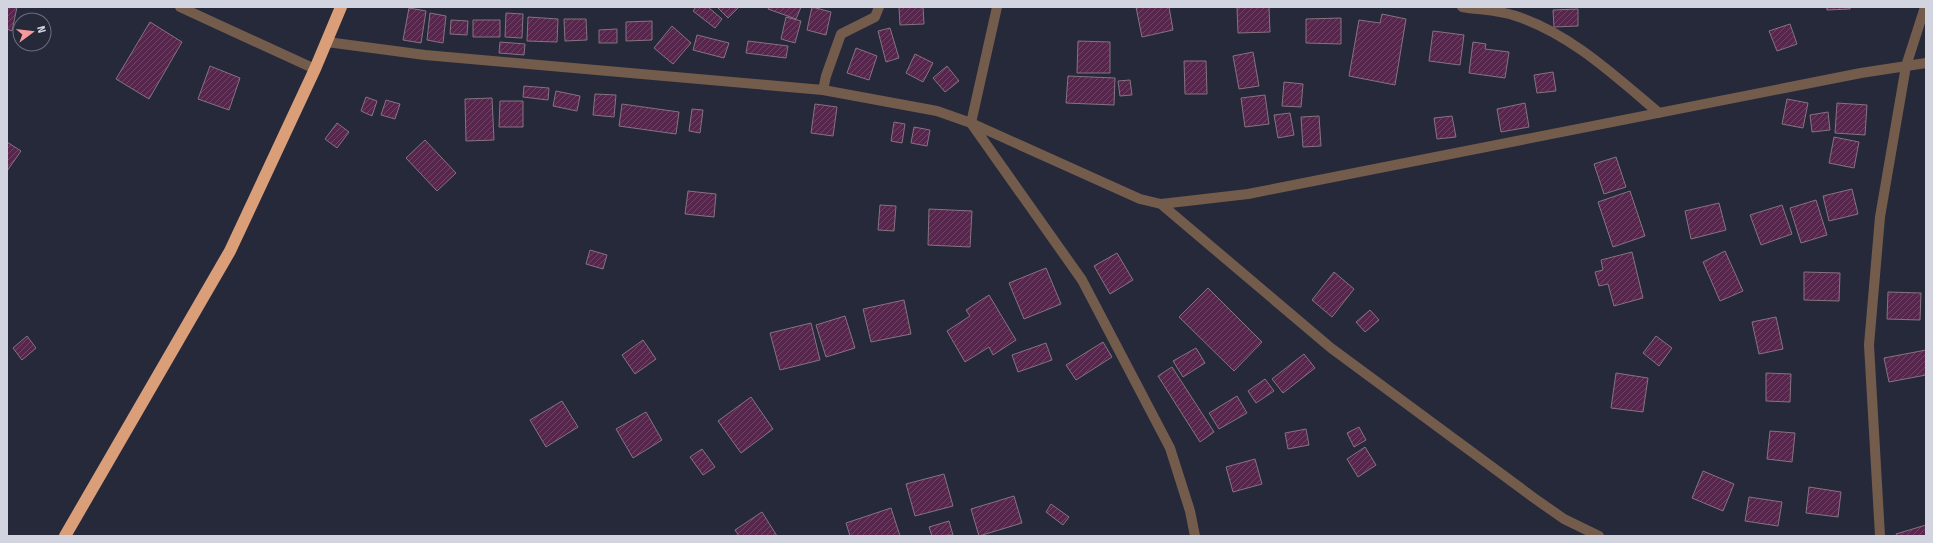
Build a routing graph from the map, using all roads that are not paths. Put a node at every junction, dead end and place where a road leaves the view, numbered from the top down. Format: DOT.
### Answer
graph roads {
  1 [pos="180,7"];
  2 [pos="341,7"];
  3 [pos="879,7"];
  4 [pos="997,7"];
  5 [pos="1462,7"];
  6 [pos="1925,7"];
  7 [pos="327,42"];
  8 [pos="1926,63"];
  9 [pos="1906,66"];
  10 [pos="315,68"];
  11 [pos="823,90"];
  12 [pos="1659,113"];
  13 [pos="971,124"];
  14 [pos="1161,204"];
  15 [pos="65,536"];
  16 [pos="1195,536"];
  17 [pos="1599,536"];
  18 [pos="1880,536"];
  1 -- 10 [label="street"];
  2 -- 7 [label="highway"];
  3 -- 11 [label="street"];
  4 -- 13 [label="street"];
  5 -- 12 [label="street"];
  6 -- 9 [label="street"];
  7 -- 10 [label="highway"];
  7 -- 11 [label="street"];
  8 -- 9 [label="street"];
  9 -- 12 [label="street"];
  9 -- 18 [label="street"];
  10 -- 15 [label="highway"];
  11 -- 13 [label="street"];
  12 -- 14 [label="street"];
  13 -- 14 [label="street"];
  13 -- 16 [label="street"];
  14 -- 17 [label="street"];
}
